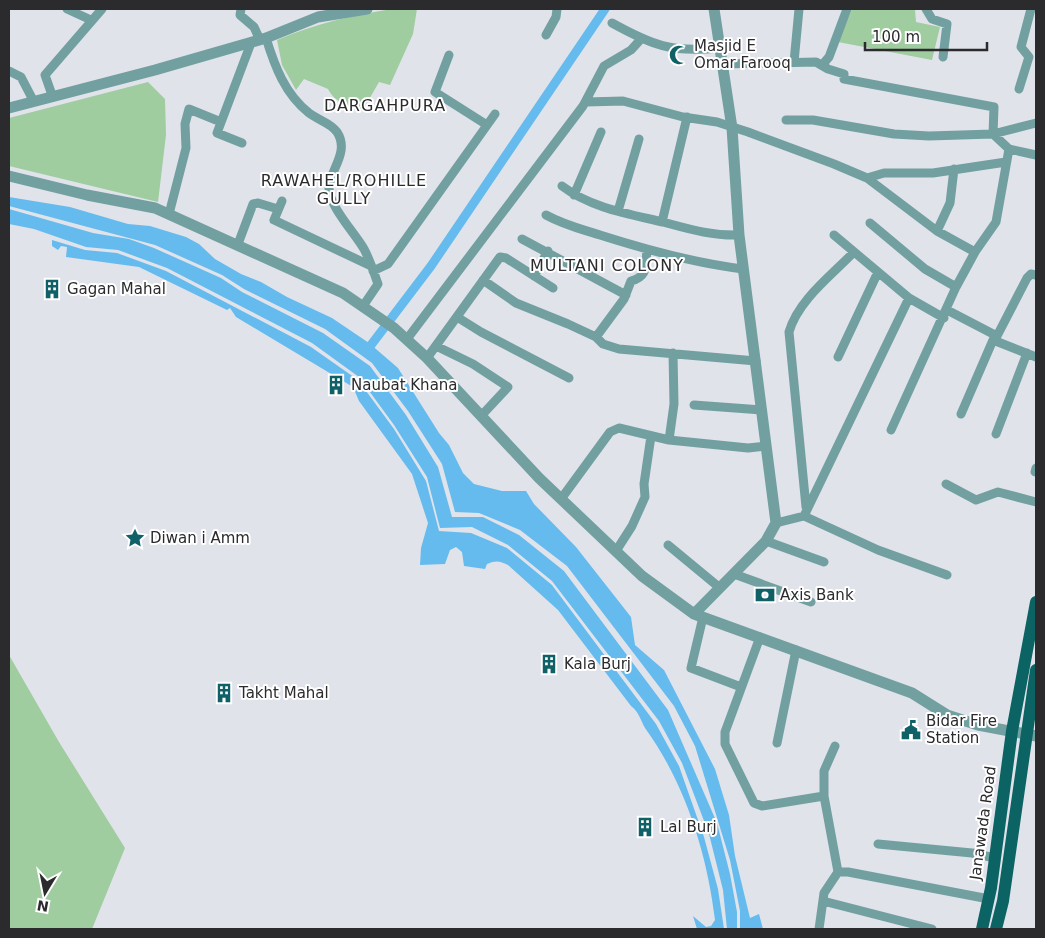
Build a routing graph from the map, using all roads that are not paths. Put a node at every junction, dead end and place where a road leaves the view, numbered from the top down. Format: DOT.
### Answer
graph roads {
  1 [pos="67,9"];
  2 [pos="102,9"];
  3 [pos="241,9"];
  4 [pos="367,9"];
  5 [pos="557,9"];
  6 [pos="714,9"];
  7 [pos="799,9"];
  8 [pos="847,9"];
  9 [pos="926,9"];
  10 [pos="1034,9"];
  11 [pos="318,13"];
  12 [pos="92,20"];
  13 [pos="612,23"];
  14 [pos="546,35"];
  15 [pos="641,38"];
  16 [pos="259,40"];
  17 [pos="719,48"];
  18 [pos="449,54"];
  19 [pos="943,57"];
  20 [pos="794,62"];
  21 [pos="723,64"];
  22 [pos="823,64"];
  23 [pos="9,71"];
  24 [pos="1019,89"];
  25 [pos="52,95"];
  26 [pos="34,100"];
  27 [pos="586,102"];
  28 [pos="9,108"];
  29 [pos="495,114"];
  30 [pos="687,118"];
  31 [pos="786,120"];
  32 [pos="222,122"];
  33 [pos="1036,123"];
  34 [pos="487,125"];
  35 [pos="732,128"];
  36 [pos="601,132"];
  37 [pos="993,134"];
  38 [pos="639,139"];
  39 [pos="242,143"];
  40 [pos="1008,149"];
  41 [pos="1036,155"];
  42 [pos="1006,162"];
  43 [pos="954,169"];
  44 [pos="9,176"];
  45 [pos="867,178"];
  46 [pos="562,186"];
  47 [pos="574,195"];
  48 [pos="618,211"];
  49 [pos="169,214"];
  50 [pos="546,215"];
  51 [pos="662,222"];
  52 [pos="870,223"];
  53 [pos="937,231"];
  54 [pos="739,235"];
  55 [pos="834,235"];
  56 [pos="522,238"];
  57 [pos="238,244"];
  58 [pos="647,250"];
  59 [pos="548,251"];
  60 [pos="854,252"];
  61 [pos="975,252"];
  62 [pos="372,269"];
  63 [pos="743,269"];
  64 [pos="878,272"];
  65 [pos="1036,275"];
  66 [pos="534,276"];
  67 [pos="483,280"];
  68 [pos="553,288"];
  69 [pos="956,288"];
  70 [pos="626,295"];
  71 [pos="909,298"];
  72 [pos="366,308"];
  73 [pos="945,314"];
  74 [pos="457,317"];
  75 [pos="596,337"];
  76 [pos="995,338"];
  77 [pos="407,340"];
  78 [pos="436,346"];
  79 [pos="673,353"];
  80 [pos="1032,355"];
  81 [pos="838,357"];
  82 [pos="427,358"];
  83 [pos="756,361"];
  84 [pos="569,378"];
  85 [pos="694,405"];
  86 [pos="762,410"];
  87 [pos="961,414"];
  88 [pos="481,416"];
  89 [pos="891,430"];
  90 [pos="996,434"];
  91 [pos="650,436"];
  92 [pos="669,440"];
  93 [pos="766,446"];
  94 [pos="946,484"];
  95 [pos="561,498"];
  96 [pos="1036,502"];
  97 [pos="805,512"];
  98 [pos="776,523"];
  99 [pos="766,541"];
  100 [pos="668,545"];
  101 [pos="616,551"];
  102 [pos="824,562"];
  103 [pos="734,574"];
  104 [pos="947,575"];
  105 [pos="720,588"];
  106 [pos="811,602"];
  107 [pos="1036,602"];
  108 [pos="698,616"];
  109 [pos="760,637"];
  110 [pos="796,650"];
  111 [pos="1036,670"];
  112 [pos="741,687"];
  113 [pos="1012,731"];
  114 [pos="1032,735"];
  115 [pos="777,743"];
  116 [pos="835,746"];
  117 [pos="824,796"];
  118 [pos="878,844"];
  119 [pos="994,858"];
  120 [pos="838,872"];
  121 [pos="989,899"];
  122 [pos="823,900"];
  123 [pos="819,926"];
  124 [pos="810,929"];
  125 [pos="929,929"];
  126 [pos="982,929"];
  127 [pos="996,929"];
  1 -- 12 [label="street"];
  2 -- 12 [label="street"];
  3 -- 16 [label="street"];
  4 -- 11 [label="street"];
  5 -- 14 [label="street"];
  6 -- 17 [label="street"];
  7 -- 20 [label="street"];
  8 -- 22 [label="street"];
  9 -- 19 [label="street"];
  10 -- 24 [label="street"];
  11 -- 16 [label="street"];
  12 -- 25 [label="street"];
  13 -- 15 [label="street"];
  15 -- 17 [label="street"];
  15 -- 27 [label="street"];
  16 -- 25 [label="street"];
  16 -- 32 [label="street"];
  16 -- 62 [label="street"];
  17 -- 21 [label="street"];
  18 -- 34 [label="street"];
  20 -- 21 [label="street"];
  20 -- 22 [label="street"];
  21 -- 35 [label="street"];
  22 -- 37 [label="street"];
  23 -- 26 [label="street"];
  25 -- 26 [label="street"];
  26 -- 28 [label="street"];
  27 -- 30 [label="street"];
  27 -- 77 [label="street"];
  29 -- 34 [label="street"];
  30 -- 35 [label="street"];
  30 -- 51 [label="street"];
  31 -- 37 [label="street"];
  32 -- 39 [label="street"];
  32 -- 49 [label="street"];
  33 -- 37 [label="street"];
  34 -- 62 [label="street"];
  35 -- 45 [label="street"];
  35 -- 54 [label="street"];
  36 -- 47 [label="street"];
  37 -- 40 [label="street"];
  38 -- 48 [label="street"];
  40 -- 41 [label="street"];
  40 -- 42 [label="street"];
  42 -- 43 [label="street"];
  42 -- 61 [label="street"];
  43 -- 45 [label="street"];
  43 -- 53 [label="street"];
  44 -- 49 [label="street"];
  45 -- 53 [label="street"];
  46 -- 47 [label="street"];
  47 -- 48 [label="street"];
  48 -- 51 [label="street"];
  49 -- 57 [label="street"];
  50 -- 58 [label="street"];
  51 -- 54 [label="street"];
  52 -- 69 [label="street"];
  53 -- 61 [label="street"];
  54 -- 63 [label="street"];
  55 -- 60 [label="street"];
  56 -- 59 [label="street"];
  57 -- 62 [label="street"];
  57 -- 72 [label="street"];
  58 -- 63 [label="street"];
  58 -- 70 [label="street"];
  59 -- 66 [label="street"];
  59 -- 70 [label="street"];
  60 -- 64 [label="street"];
  60 -- 97 [label="street"];
  61 -- 69 [label="street"];
  62 -- 72 [label="street"];
  63 -- 83 [label="street"];
  64 -- 71 [label="street"];
  64 -- 81 [label="street"];
  65 -- 76 [label="street"];
  66 -- 67 [label="street"];
  66 -- 68 [label="street"];
  67 -- 74 [label="street"];
  67 -- 75 [label="street"];
  69 -- 73 [label="street"];
  70 -- 75 [label="street"];
  71 -- 73 [label="street"];
  71 -- 97 [label="street"];
  72 -- 77 [label="street"];
  73 -- 76 [label="street"];
  73 -- 89 [label="street"];
  74 -- 78 [label="street"];
  74 -- 84 [label="street"];
  75 -- 79 [label="street"];
  76 -- 80 [label="street"];
  76 -- 87 [label="street"];
  77 -- 82 [label="street"];
  78 -- 82 [label="street"];
  78 -- 88 [label="street"];
  79 -- 83 [label="street"];
  79 -- 92 [label="street"];
  80 -- 90 [label="street"];
  82 -- 88 [label="street"];
  83 -- 86 [label="street"];
  85 -- 86 [label="street"];
  86 -- 93 [label="street"];
  88 -- 95 [label="street"];
  91 -- 92 [label="street"];
  91 -- 95 [label="street"];
  91 -- 101 [label="street"];
  92 -- 93 [label="street"];
  93 -- 98 [label="street"];
  94 -- 96 [label="street"];
  95 -- 101 [label="street"];
  97 -- 98 [label="street"];
  97 -- 104 [label="street"];
  98 -- 99 [label="street"];
  99 -- 102 [label="street"];
  99 -- 103 [label="street"];
  100 -- 105 [label="street"];
  101 -- 108 [label="street"];
  103 -- 105 [label="street"];
  103 -- 106 [label="street"];
  105 -- 108 [label="street"];
  107 -- 113 [label="main road, Janawada Road"];
  108 -- 109 [label="street"];
  108 -- 112 [label="street"];
  109 -- 110 [label="street"];
  109 -- 112 [label="street"];
  110 -- 113 [label="street"];
  110 -- 115 [label="street"];
  111 -- 114 [label="main road, Janawada Road"];
  112 -- 117 [label="street"];
  113 -- 114 [label="street"];
  113 -- 119 [label="main road, Janawada Road"];
  114 -- 127 [label="main road, Janawada Road"];
  116 -- 117 [label="street"];
  117 -- 120 [label="street"];
  118 -- 119 [label="street"];
  119 -- 121 [label="main road, Janawada Road"];
  120 -- 121 [label="street"];
  120 -- 122 [label="street"];
  121 -- 126 [label="main road, Janawada Road"];
  122 -- 123 [label="street"];
  122 -- 125 [label="street"];
  123 -- 124 [label="street"];
}
